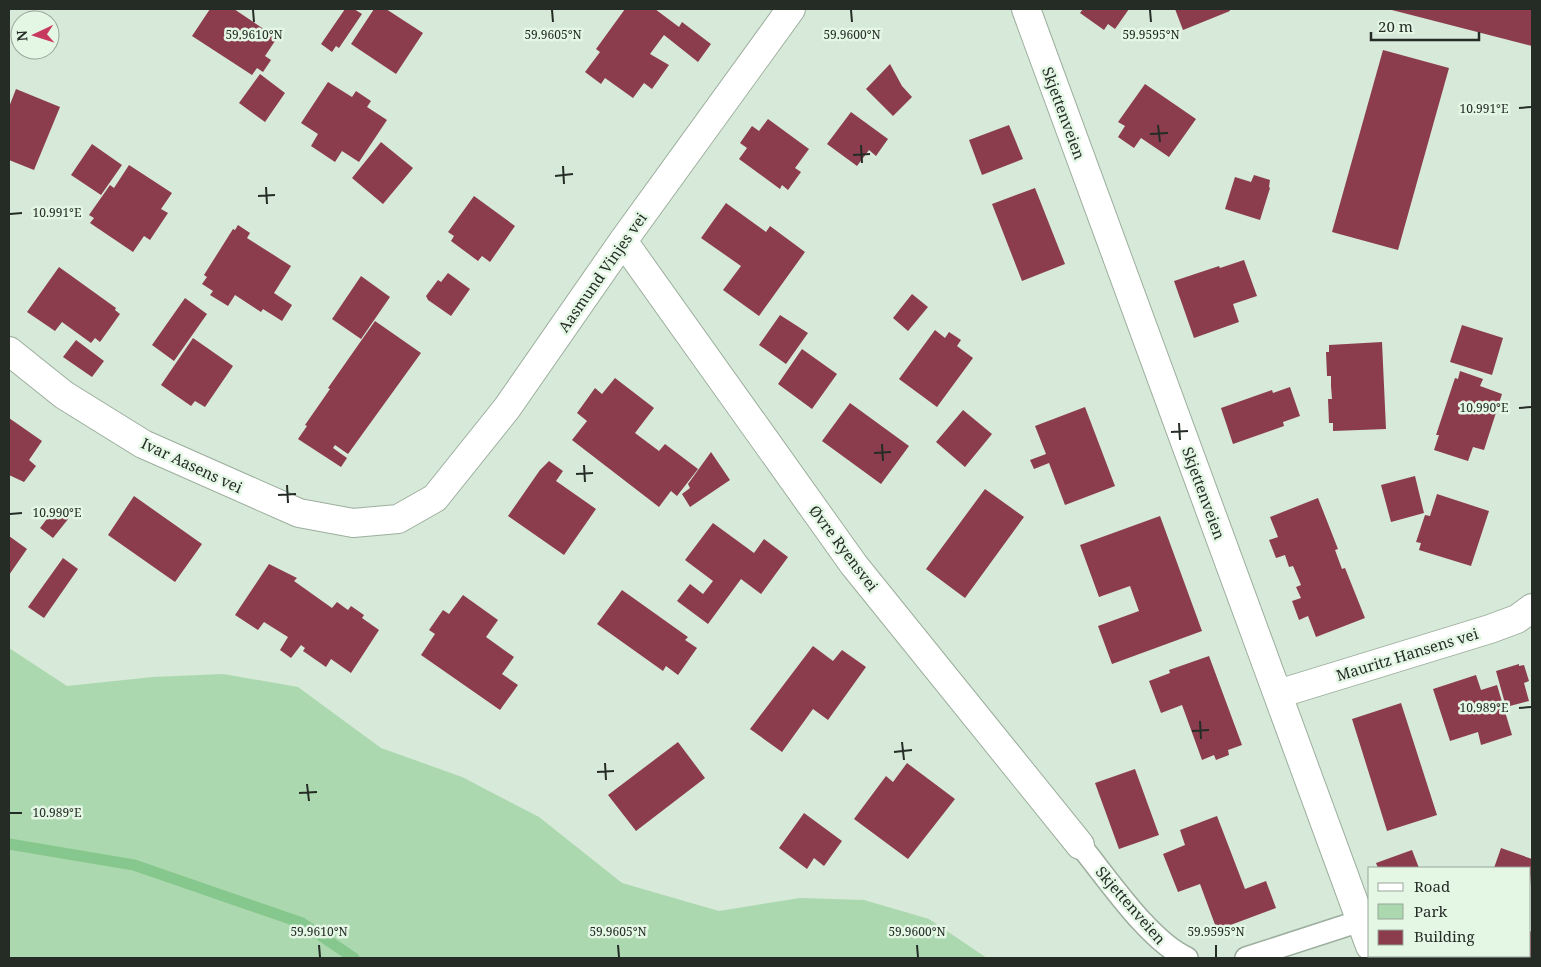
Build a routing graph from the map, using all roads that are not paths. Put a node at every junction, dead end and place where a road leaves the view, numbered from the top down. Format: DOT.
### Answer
graph roads {
  1 [pos="791,9"];
  2 [pos="1026,9"];
  3 [pos="623,241"];
  4 [pos="9,351"];
  5 [pos="398,518"];
  6 [pos="1532,608"];
  7 [pos="1278,694"];
  8 [pos="1080,845"];
  9 [pos="1360,921"];
  10 [pos="1368,941"];
  11 [pos="1187,958"];
  12 [pos="1246,958"];
  1 -- 3 [label="street, Aasmund Vinjes vei"];
  2 -- 7 [label="street, Skjettenveien"];
  3 -- 5 [label="street, Aasmund Vinjes vei"];
  3 -- 8 [label="street, Øvre Ryensvei"];
  4 -- 5 [label="street, Ivar Aasens vei"];
  6 -- 7 [label="street, Mauritz Hansens vei"];
  7 -- 9 [label="street, Skjettenveien"];
  8 -- 11 [label="lane, Skjettenveien"];
  9 -- 10 [label="street, Skjettenveien"];
  9 -- 12 [label="lane"];
}
